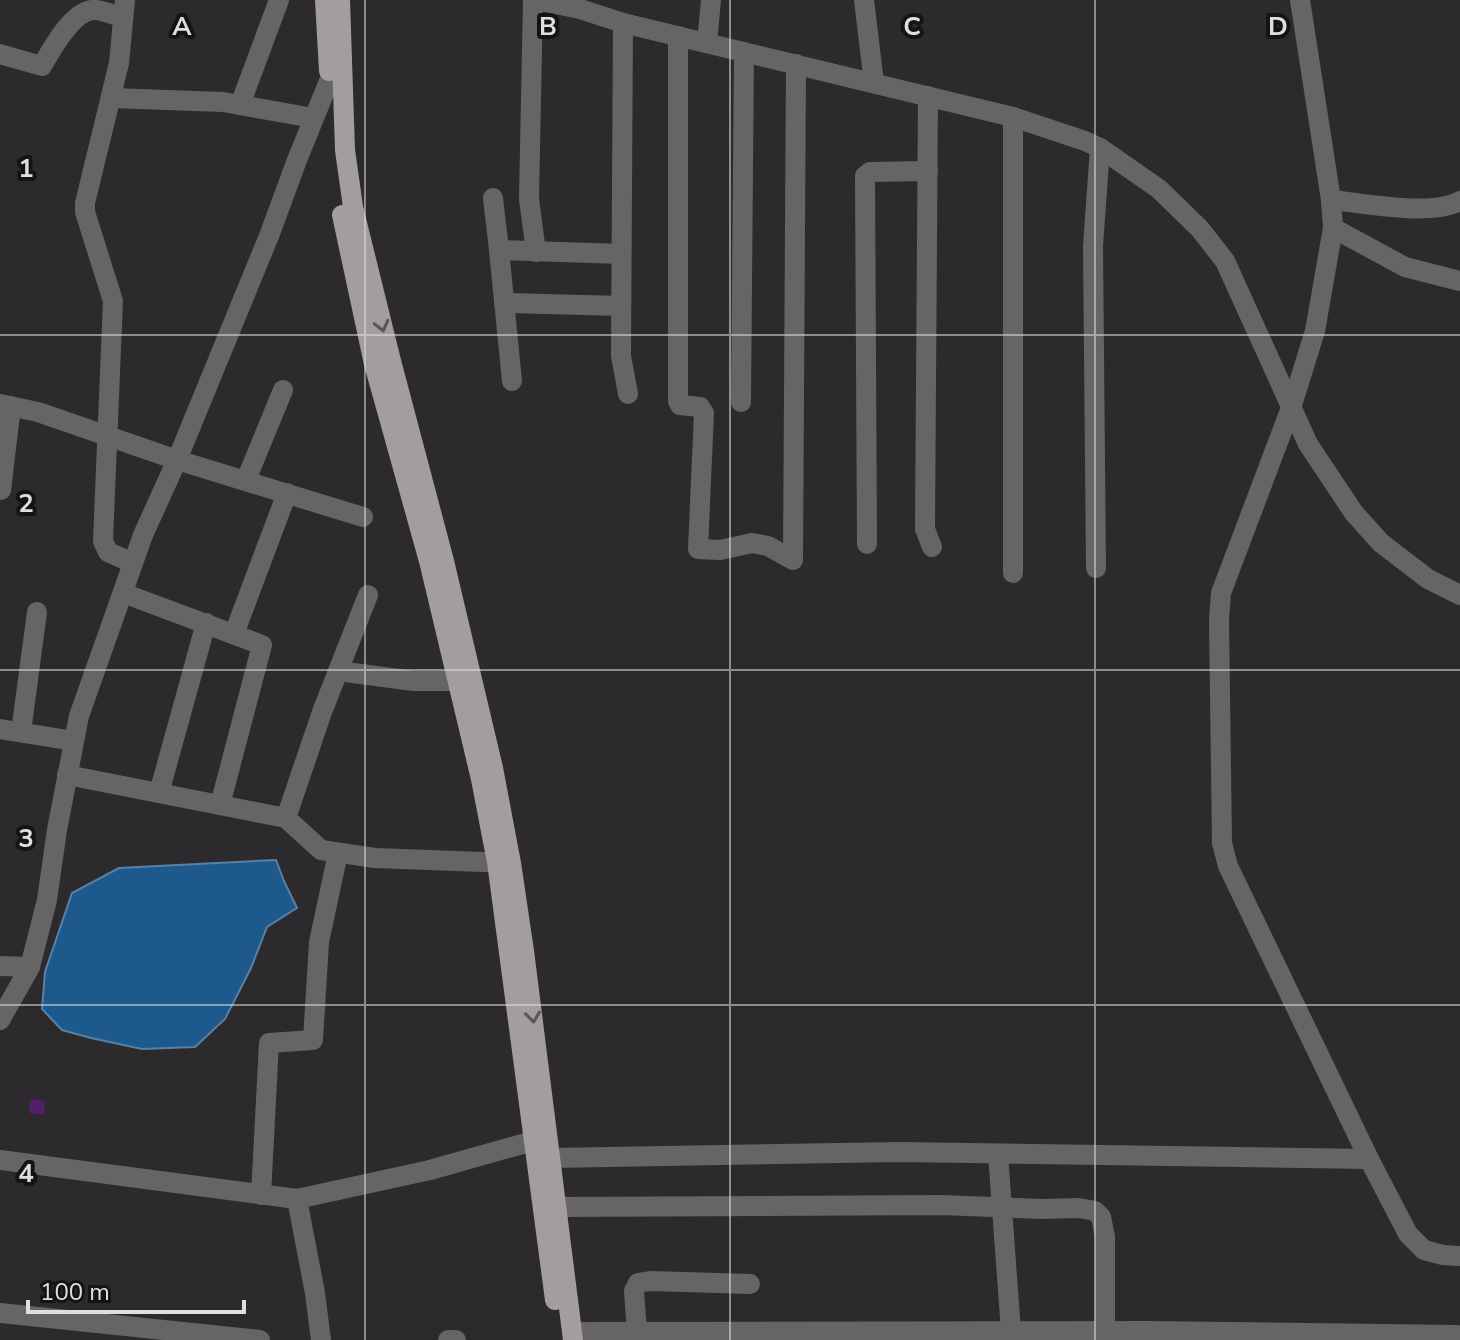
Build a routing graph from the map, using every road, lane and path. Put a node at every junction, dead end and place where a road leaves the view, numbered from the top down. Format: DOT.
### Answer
graph roads {
  1 [pos="279,0"];
  2 [pos="325,0"];
  3 [pos="340,0"];
  4 [pos="534,0"];
  5 [pos="711,0"];
  6 [pos="864,0"];
  7 [pos="1300,0"];
  8 [pos="124,9"];
  9 [pos="623,23"];
  10 [pos="678,36"];
  11 [pos="707,43"];
  12 [pos="342,49"];
  13 [pos="744,52"];
  14 [pos="0,54"];
  15 [pos="796,64"];
  16 [pos="330,78"];
  17 [pos="874,83"];
  18 [pos="928,96"];
  19 [pos="111,98"];
  20 [pos="240,105"];
  21 [pos="1013,117"];
  22 [pos="313,118"];
  23 [pos="1100,148"];
  24 [pos="928,171"];
  25 [pos="493,198"];
  26 [pos="1331,200"];
  27 [pos="1460,201"];
  28 [pos="1333,228"];
  29 [pos="499,250"];
  30 [pos="536,252"];
  31 [pos="621,254"];
  32 [pos="1460,281"];
  33 [pos="504,303"];
  34 [pos="621,306"];
  35 [pos="512,381"];
  36 [pos="283,390"];
  37 [pos="628,394"];
  38 [pos="741,402"];
  39 [pos="6,405"];
  40 [pos="1292,405"];
  41 [pos="108,436"];
  42 [pos="177,460"];
  43 [pos="246,480"];
  44 [pos="1,490"];
  45 [pos="287,493"];
  46 [pos="363,517"];
  47 [pos="867,544"];
  48 [pos="932,547"];
  49 [pos="133,563"];
  50 [pos="1096,568"];
  51 [pos="1013,573"];
  52 [pos="123,593"];
  53 [pos="368,595"];
  54 [pos="1460,595"];
  55 [pos="37,612"];
  56 [pos="206,623"];
  57 [pos="234,634"];
  58 [pos="338,671"];
  59 [pos="458,681"];
  60 [pos="0,729"];
  61 [pos="21,732"];
  62 [pos="74,741"];
  63 [pos="67,775"];
  64 [pos="159,793"];
  65 [pos="220,805"];
  66 [pos="286,818"];
  67 [pos="338,853"];
  68 [pos="504,862"];
  69 [pos="0,966"];
  70 [pos="30,967"];
  71 [pos="0,1020"];
  72 [pos="533,1141"];
  73 [pos="998,1154"];
  74 [pos="551,1158"];
  75 [pos="1369,1159"];
  76 [pos="0,1160"];
  77 [pos="261,1195"];
  78 [pos="297,1199"];
  79 [pos="557,1207"];
  80 [pos="1003,1208"];
  81 [pos="1460,1256"];
  82 [pos="750,1284"];
  83 [pos="0,1313"];
  84 [pos="1011,1331"];
  85 [pos="1105,1331"];
  86 [pos="637,1332"];
  87 [pos="1457,1335"];
  88 [pos="810,1336"];
  89 [pos="1248,1336"];
  90 [pos="569,1337"];
  91 [pos="1376,1337"];
  92 [pos="260,1340"];
  93 [pos="321,1340"];
  94 [pos="448,1340"];
  95 [pos="456,1340"];
  1 -- 20 [label="street"];
  2 -- 16 [label="main road"];
  3 -- 12 [label="main road"];
  4 -- 9 [label="street"];
  4 -- 30 [label="street"];
  5 -- 11 [label="street"];
  6 -- 17 [label="street"];
  7 -- 26 [label="street"];
  8 -- 14 [label="street"];
  8 -- 19 [label="street"];
  9 -- 10 [label="street"];
  9 -- 31 [label="street"];
  10 -- 11 [label="street"];
  10 -- 15 [label="street"];
  11 -- 13 [label="street"];
  12 -- 16 [label="street"];
  12 -- 68 [label="main road, one-way"];
  13 -- 15 [label="street"];
  13 -- 38 [label="street"];
  15 -- 17 [label="street"];
  16 -- 22 [label="street"];
  16 -- 59 [label="main road"];
  17 -- 18 [label="street"];
  18 -- 21 [label="street"];
  18 -- 24 [label="street"];
  19 -- 20 [label="street"];
  19 -- 41 [label="street"];
  20 -- 22 [label="street"];
  21 -- 23 [label="street"];
  21 -- 51 [label="street"];
  22 -- 42 [label="street"];
  23 -- 40 [label="street"];
  23 -- 50 [label="street"];
  24 -- 47 [label="street"];
  24 -- 48 [label="street"];
  25 -- 29 [label="street"];
  26 -- 27 [label="street"];
  26 -- 28 [label="street"];
  28 -- 32 [label="street"];
  28 -- 40 [label="street"];
  29 -- 30 [label="street"];
  29 -- 33 [label="street"];
  30 -- 31 [label="street"];
  31 -- 34 [label="street"];
  33 -- 34 [label="street"];
  33 -- 35 [label="street"];
  34 -- 37 [label="street"];
  36 -- 43 [label="street"];
  39 -- 41 [label="street"];
  39 -- 44 [label="street"];
  40 -- 54 [label="street"];
  40 -- 75 [label="street"];
  41 -- 42 [label="street"];
  41 -- 49 [label="street"];
  42 -- 43 [label="street"];
  42 -- 49 [label="street"];
  43 -- 45 [label="street"];
  45 -- 46 [label="street"];
  45 -- 57 [label="street"];
  49 -- 52 [label="street"];
  52 -- 56 [label="street"];
  52 -- 62 [label="street"];
  53 -- 58 [label="street"];
  55 -- 61 [label="street"];
  56 -- 57 [label="street"];
  56 -- 64 [label="street"];
  57 -- 65 [label="street"];
  58 -- 59 [label="street"];
  58 -- 66 [label="street"];
  59 -- 68 [label="main road"];
  60 -- 61 [label="street"];
  61 -- 62 [label="street"];
  62 -- 63 [label="street"];
  63 -- 64 [label="street"];
  63 -- 70 [label="street"];
  64 -- 65 [label="street"];
  65 -- 66 [label="street"];
  66 -- 67 [label="street"];
  67 -- 68 [label="street"];
  67 -- 77 [label="street"];
  68 -- 72 [label="main road"];
  68 -- 74 [label="main road, one-way"];
  69 -- 70 [label="street"];
  70 -- 71 [label="street"];
  72 -- 78 [label="street"];
  72 -- 90 [label="main road"];
  73 -- 74 [label="street"];
  73 -- 75 [label="street"];
  73 -- 80 [label="street"];
  74 -- 79 [label="main road"];
  75 -- 81 [label="street"];
  76 -- 77 [label="street"];
  77 -- 78 [label="street"];
  78 -- 93 [label="street"];
  79 -- 80 [label="street"];
  79 -- 90 [label="main road"];
  80 -- 84 [label="street"];
  80 -- 85 [label="street"];
  82 -- 86 [label="street"];
  83 -- 92 [label="street"];
  84 -- 85 [label="street"];
  84 -- 88 [label="street"];
  85 -- 89 [label="street"];
  86 -- 88 [label="street"];
  86 -- 90 [label="street"];
  87 -- 91 [label="street"];
  89 -- 91 [label="street"];
  94 -- 95 [label="street"];
}
